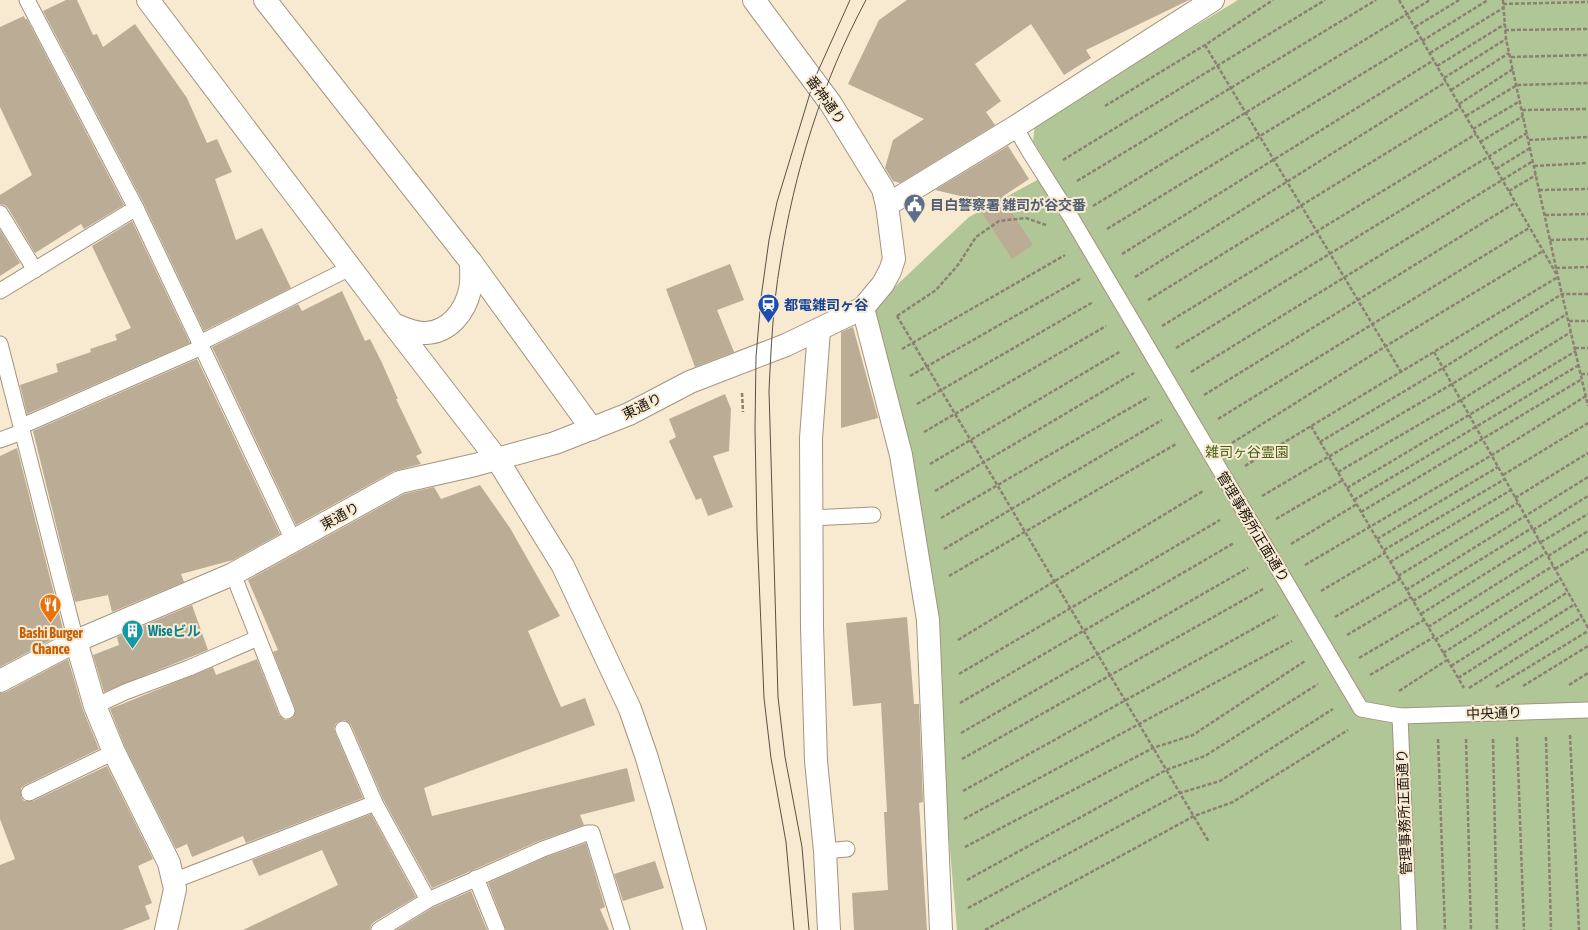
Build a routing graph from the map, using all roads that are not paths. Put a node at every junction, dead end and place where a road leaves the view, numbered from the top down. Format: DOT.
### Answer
graph roads {
  1 [pos="27,0"];
  2 [pos="148,0"];
  3 [pos="265,0"];
  4 [pos="754,0"];
  5 [pos="1213,0"];
  6 [pos="1015,126"];
  7 [pos="887,206"];
  8 [pos="136,208"];
  9 [pos="0,213"];
  10 [pos="471,262"];
  11 [pos="350,268"];
  12 [pos="35,270"];
  13 [pos="0,291"];
  14 [pos="865,318"];
  15 [pos="393,324"];
  16 [pos="819,330"];
  17 [pos="0,344"];
  18 [pos="201,345"];
  19 [pos="22,429"];
  20 [pos="592,429"];
  21 [pos="0,440"];
  22 [pos="497,459"];
  23 [pos="873,515"];
  24 [pos="811,518"];
  25 [pos="294,542"];
  26 [pos="233,574"];
  27 [pos="258,638"];
  28 [pos="76,641"];
  29 [pos="0,681"];
  30 [pos="94,706"];
  31 [pos="1588,710"];
  32 [pos="287,711"];
  33 [pos="1400,716"];
  34 [pos="343,729"];
  35 [pos="114,752"];
  36 [pos="29,794"];
  37 [pos="375,803"];
  38 [pos="847,849"];
  39 [pos="825,851"];
  40 [pos="476,878"];
  41 [pos="173,881"];
  42 [pos="428,900"];
  43 [pos="166,930"];
  44 [pos="378,930"];
  45 [pos="497,930"];
  46 [pos="622,930"];
  47 [pos="695,930"];
  48 [pos="829,930"];
  49 [pos="941,930"];
  50 [pos="1409,930"];
  1 -- 8 [label="lane"];
  2 -- 11 [label="street"];
  3 -- 10 [label="street"];
  4 -- 7 [label="street, 番神通り"];
  5 -- 6 [label="street"];
  6 -- 7 [label="street"];
  6 -- 33 [label="lane, 管理事務所正面通り"];
  7 -- 14 [label="street, 番神通り"];
  8 -- 12 [label="lane"];
  8 -- 18 [label="lane"];
  9 -- 12 [label="lane"];
  10 -- 15 [label="street"];
  10 -- 20 [label="street"];
  11 -- 15 [label="street"];
  11 -- 18 [label="lane"];
  12 -- 13 [label="lane"];
  14 -- 16 [label="street, 東通り"];
  14 -- 49 [label="street"];
  15 -- 22 [label="street"];
  16 -- 20 [label="street, 東通り"];
  16 -- 24 [label="street"];
  17 -- 19 [label="lane"];
  18 -- 19 [label="lane"];
  18 -- 25 [label="lane"];
  19 -- 21 [label="lane"];
  19 -- 28 [label="lane"];
  20 -- 22 [label="street, 東通り"];
  22 -- 25 [label="street, 東通り"];
  22 -- 47 [label="street"];
  23 -- 24 [label="lane"];
  24 -- 39 [label="street"];
  25 -- 26 [label="street, 東通り"];
  26 -- 27 [label="lane"];
  26 -- 28 [label="street, 東通り"];
  27 -- 30 [label="lane"];
  27 -- 32 [label="lane"];
  28 -- 29 [label="street, 東通り"];
  28 -- 30 [label="street"];
  30 -- 35 [label="street"];
  31 -- 33 [label="lane, 中央通り"];
  33 -- 50 [label="lane, 管理事務所正面通り"];
  34 -- 37 [label="lane"];
  35 -- 36 [label="lane"];
  35 -- 41 [label="street"];
  37 -- 41 [label="lane"];
  37 -- 42 [label="lane"];
  38 -- 39 [label="lane"];
  39 -- 48 [label="street"];
  40 -- 42 [label="lane"];
  40 -- 45 [label="lane"];
  40 -- 46 [label="lane"];
  41 -- 43 [label="street"];
  42 -- 44 [label="lane"];
}
